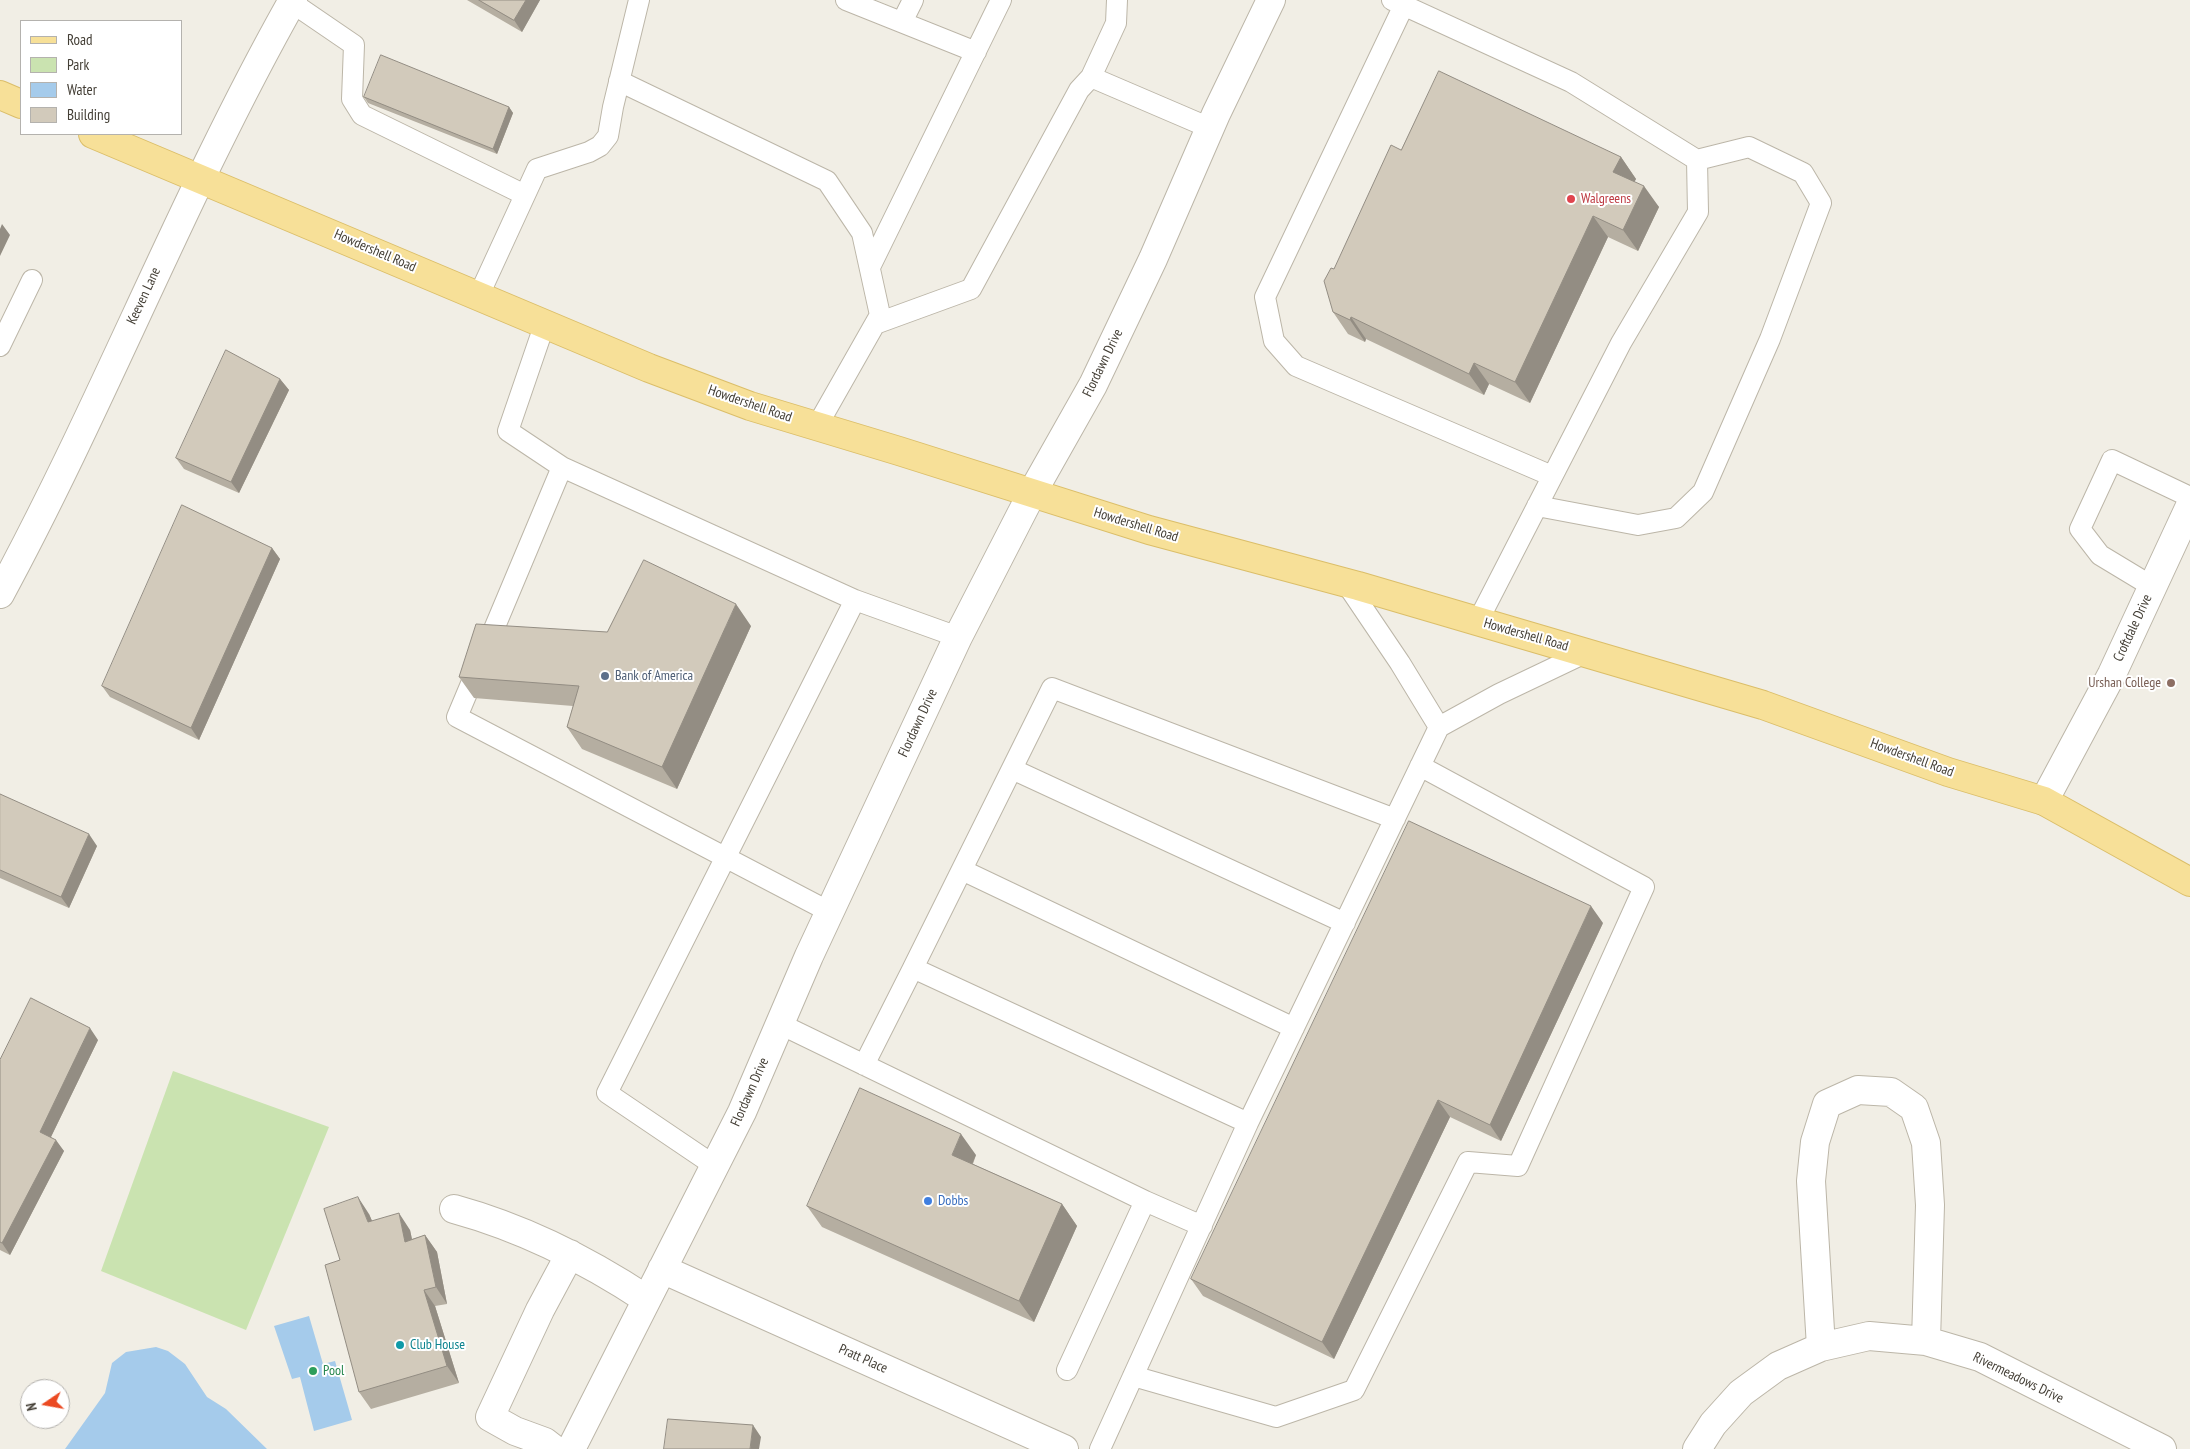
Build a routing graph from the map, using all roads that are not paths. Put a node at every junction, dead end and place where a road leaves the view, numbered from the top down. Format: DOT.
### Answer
graph roads {
  1 [pos="639,0"];
  2 [pos="846,0"];
  3 [pos="913,0"];
  4 [pos="1001,0"];
  5 [pos="1118,0"];
  6 [pos="1271,0"];
  7 [pos="292,1"];
  8 [pos="1398,3"];
  9 [pos="902,22"];
  10 [pos="976,52"];
  11 [pos="1091,77"];
  12 [pos="619,81"];
  13 [pos="0,95"];
  14 [pos="20,104"];
  15 [pos="1210,128"];
  16 [pos="95,135"];
  17 [pos="1697,160"];
  18 [pos="199,179"];
  19 [pos="525,195"];
  20 [pos="870,267"];
  21 [pos="32,280"];
  22 [pos="479,295"];
  23 [pos="545,323"];
  24 [pos="876,324"];
  25 [pos="0,346"];
  26 [pos="817,426"];
  27 [pos="562,467"];
  28 [pos="1552,476"];
  29 [pos="1032,493"];
  30 [pos="2190,497"];
  31 [pos="1537,506"];
  32 [pos="2190,506"];
  33 [pos="1346,583"];
  34 [pos="2153,586"];
  35 [pos="0,594"];
  36 [pos="855,600"];
  37 [pos="1478,621"];
  38 [pos="958,637"];
  39 [pos="1585,653"];
  40 [pos="1439,727"];
  41 [pos="1420,766"];
  42 [pos="1012,769"];
  43 [pos="2044,801"];
  44 [pos="1395,819"];
  45 [pos="727,858"];
  46 [pos="962,870"];
  47 [pos="2190,882"];
  48 [pos="830,912"];
  49 [pos="1344,923"];
  50 [pos="913,968"];
  51 [pos="780,1024"];
  52 [pos="1294,1028"];
  53 [pos="864,1065"];
  54 [pos="1248,1123"];
  55 [pos="715,1166"];
  56 [pos="1145,1201"];
  57 [pos="454,1209"];
  58 [pos="1202,1226"];
  59 [pos="570,1254"];
  60 [pos="662,1270"];
  61 [pos="646,1299"];
  62 [pos="1926,1341"];
  63 [pos="1821,1347"];
  64 [pos="1067,1370"];
  65 [pos="1133,1376"];
  66 [pos="554,1449"];
  67 [pos="571,1449"];
  68 [pos="1064,1449"];
  69 [pos="1100,1449"];
  70 [pos="1697,1449"];
  71 [pos="2162,1449"];
  1 -- 12 [label="lane"];
  2 -- 9 [label="lane"];
  3 -- 9 [label="lane"];
  4 -- 10 [label="lane"];
  5 -- 11 [label="lane"];
  6 -- 15 [label="street, Flordawn Drive"];
  7 -- 18 [label="street, Keeven Lane"];
  7 -- 19 [label="lane"];
  8 -- 17 [label="lane"];
  8 -- 28 [label="lane"];
  9 -- 10 [label="lane"];
  10 -- 20 [label="lane"];
  11 -- 15 [label="lane"];
  11 -- 24 [label="lane"];
  12 -- 19 [label="lane"];
  12 -- 20 [label="lane"];
  13 -- 14 [label="main road"];
  15 -- 29 [label="street, Flordawn Drive"];
  16 -- 18 [label="main road, Howdershell Road"];
  17 -- 28 [label="lane"];
  17 -- 31 [label="lane"];
  18 -- 22 [label="main road, Howdershell Road"];
  18 -- 35 [label="street, Keeven Lane"];
  19 -- 22 [label="lane"];
  20 -- 24 [label="lane"];
  21 -- 25 [label="lane"];
  22 -- 23 [label="main road, Howdershell Road"];
  23 -- 26 [label="main road, Howdershell Road"];
  23 -- 27 [label="lane"];
  24 -- 26 [label="lane"];
  26 -- 29 [label="main road, Howdershell Road"];
  27 -- 36 [label="lane"];
  27 -- 45 [label="lane"];
  28 -- 31 [label="lane"];
  29 -- 33 [label="main road, Howdershell Road"];
  29 -- 38 [label="street, Flordawn Drive"];
  30 -- 34 [label="lane"];
  31 -- 37 [label="lane"];
  32 -- 34 [label="street, Croftdale Drive"];
  33 -- 37 [label="main road, Howdershell Road"];
  33 -- 40 [label="lane"];
  34 -- 43 [label="street, Croftdale Drive"];
  36 -- 38 [label="lane"];
  36 -- 45 [label="lane"];
  37 -- 39 [label="main road, Howdershell Road"];
  38 -- 48 [label="street, Flordawn Drive"];
  39 -- 40 [label="lane"];
  39 -- 43 [label="main road, Howdershell Road"];
  40 -- 41 [label="lane"];
  41 -- 44 [label="lane"];
  41 -- 65 [label="lane"];
  42 -- 44 [label="lane"];
  42 -- 46 [label="lane"];
  42 -- 49 [label="lane"];
  43 -- 47 [label="main road, Howdershell Road"];
  44 -- 49 [label="lane"];
  45 -- 48 [label="lane"];
  45 -- 55 [label="lane"];
  46 -- 50 [label="lane"];
  46 -- 52 [label="lane"];
  48 -- 51 [label="street, Flordawn Drive"];
  49 -- 52 [label="lane"];
  50 -- 53 [label="lane"];
  50 -- 54 [label="lane"];
  51 -- 53 [label="lane"];
  51 -- 55 [label="street, Flordawn Drive"];
  52 -- 54 [label="lane"];
  53 -- 56 [label="lane"];
  54 -- 58 [label="lane"];
  55 -- 60 [label="street, Flordawn Drive"];
  56 -- 58 [label="lane"];
  56 -- 64 [label="lane"];
  57 -- 59 [label="street"];
  58 -- 65 [label="lane"];
  59 -- 61 [label="street"];
  59 -- 66 [label="street"];
  60 -- 61 [label="street, Flordawn Drive"];
  60 -- 68 [label="street, Pratt Place"];
  61 -- 67 [label="street, Flordawn Drive"];
  62 -- 63 [label="street, Rivermeadows Drive"];
  62 -- 63 [label="street"];
  62 -- 71 [label="street, Rivermeadows Drive"];
  63 -- 70 [label="street, Rivermeadows Drive"];
  65 -- 69 [label="lane"];
}
